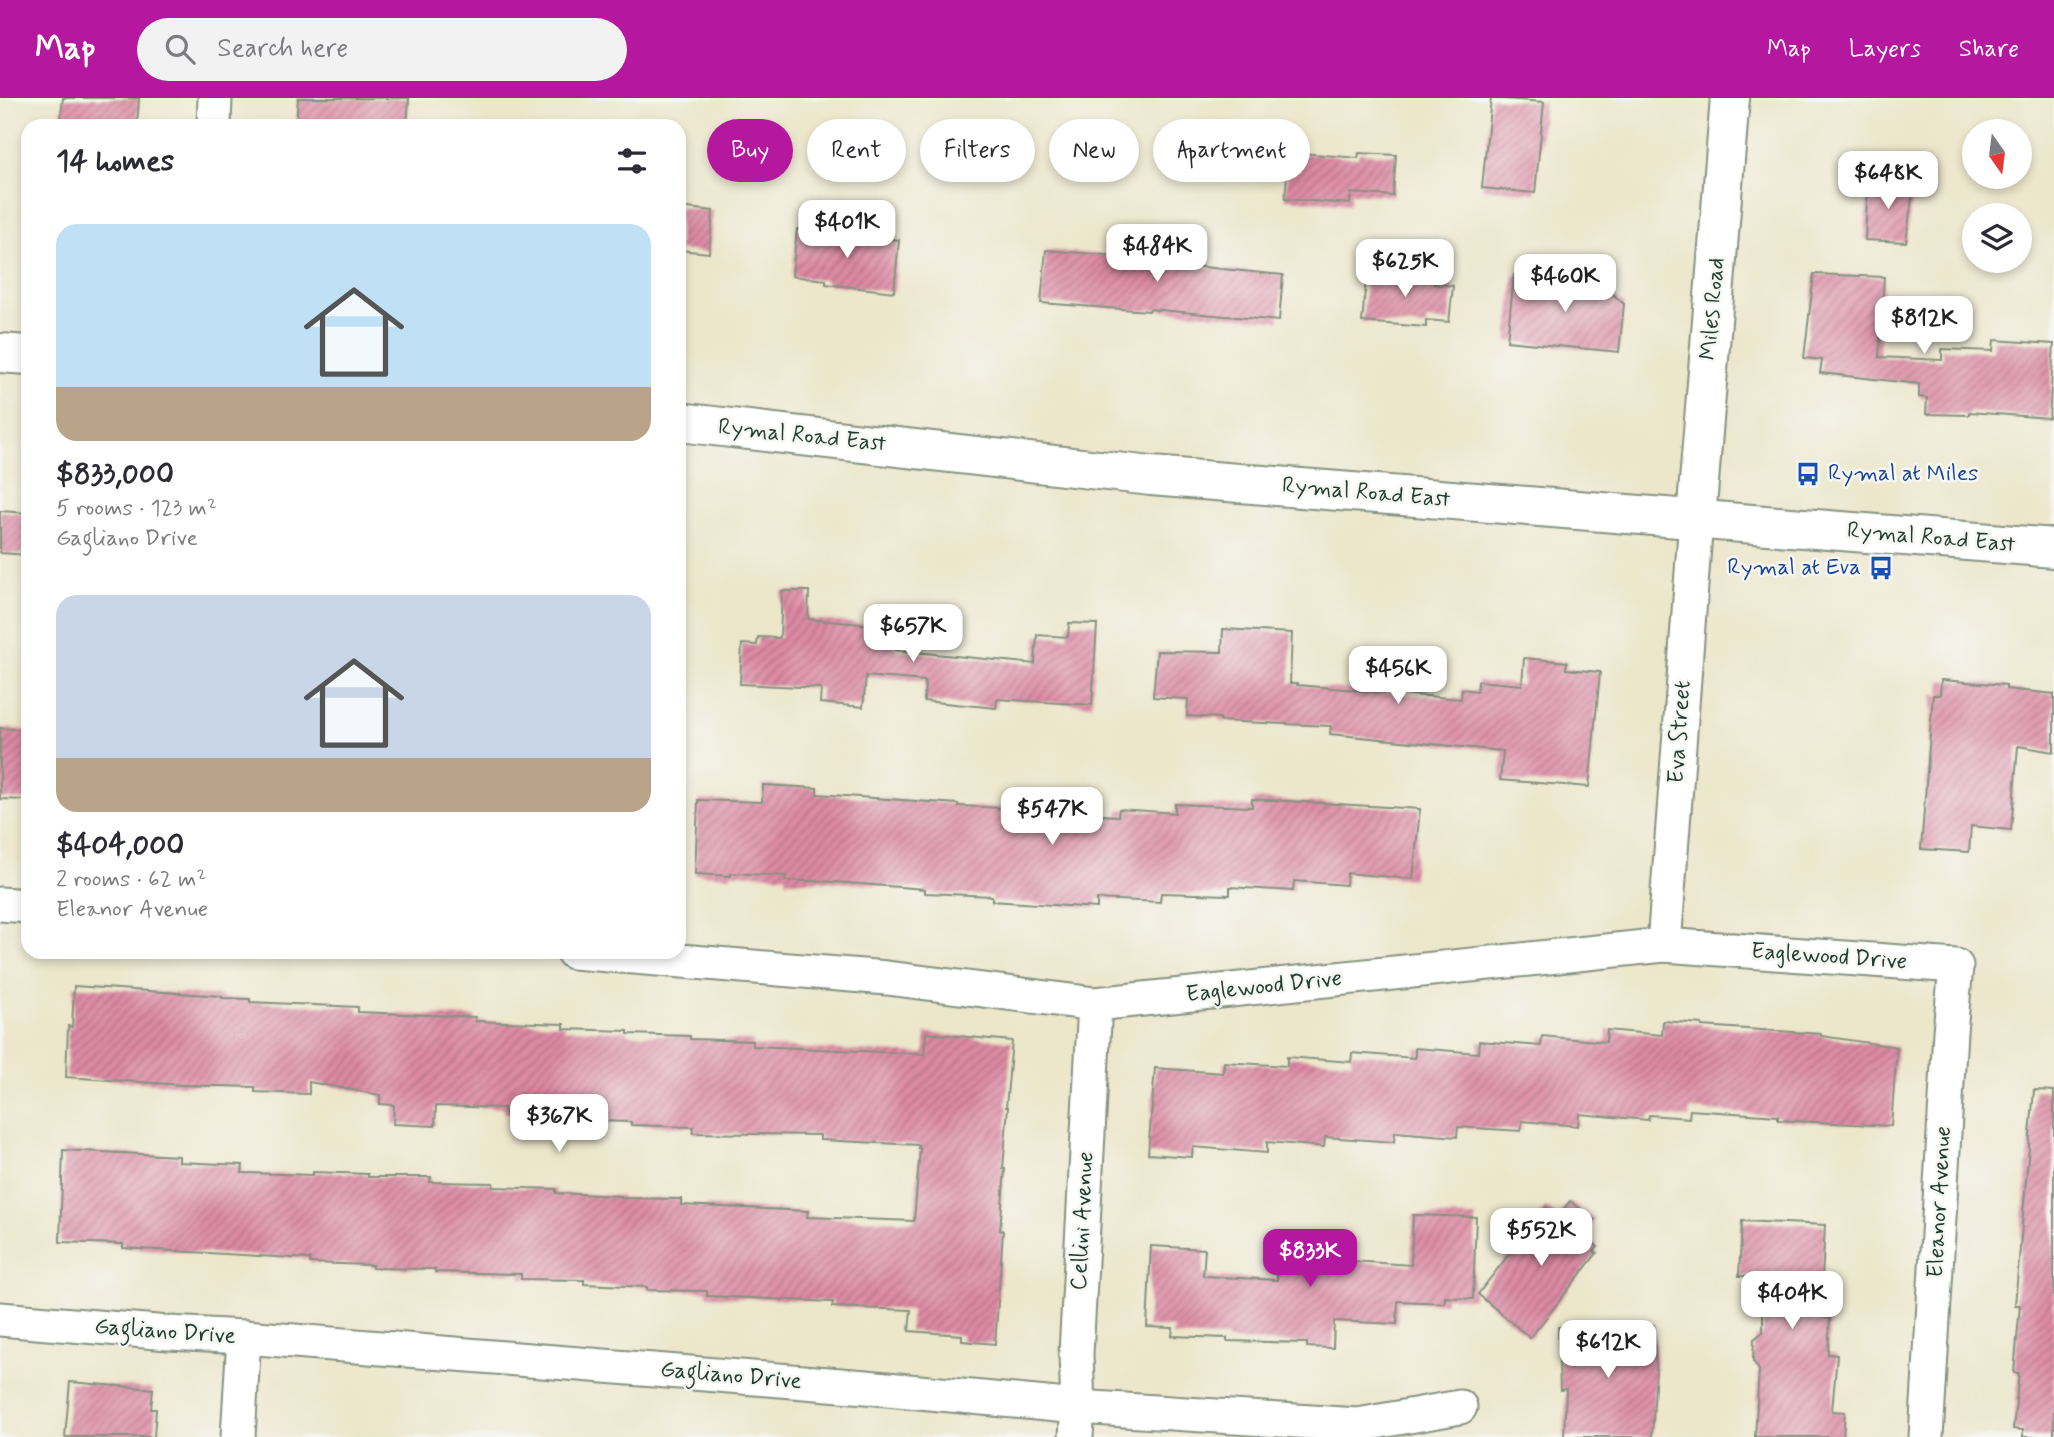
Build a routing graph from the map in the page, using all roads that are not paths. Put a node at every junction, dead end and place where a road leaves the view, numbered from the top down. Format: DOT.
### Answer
graph roads {
  1 [pos="215,98"];
  2 [pos="1730,98"];
  3 [pos="214,119"];
  4 [pos="0,353"];
  5 [pos="21,354"];
  6 [pos="686,423"];
  7 [pos="1696,519"];
  8 [pos="2054,548"];
  9 [pos="0,904"];
  10 [pos="21,906"];
  11 [pos="1664,945"];
  12 [pos="658,959"];
  13 [pos="1956,966"];
  14 [pos="1094,1004"];
  15 [pos="0,1320"];
  16 [pos="244,1337"];
  17 [pos="1460,1407"];
  18 [pos="1077,1422"];
  19 [pos="239,1437"];
  20 [pos="1926,1437"];
  1 -- 3 [label="street"];
  2 -- 7 [label="main road, Miles Road"];
  4 -- 5 [label="main road"];
  6 -- 7 [label="main road, Rymal Road East"];
  7 -- 8 [label="main road, Rymal Road East"];
  7 -- 11 [label="street, Eva Street"];
  9 -- 10 [label="street"];
  11 -- 13 [label="street, Eaglewood Drive"];
  11 -- 14 [label="street, Eaglewood Drive"];
  12 -- 14 [label="street, Eaglewood Drive"];
  13 -- 20 [label="street, Eleanor Avenue"];
  14 -- 18 [label="street, Cellini Avenue"];
  15 -- 16 [label="street, Gagliano Drive"];
  16 -- 18 [label="street, Gagliano Drive"];
  16 -- 19 [label="street"];
  17 -- 18 [label="street, Gagliano Drive"];
}
